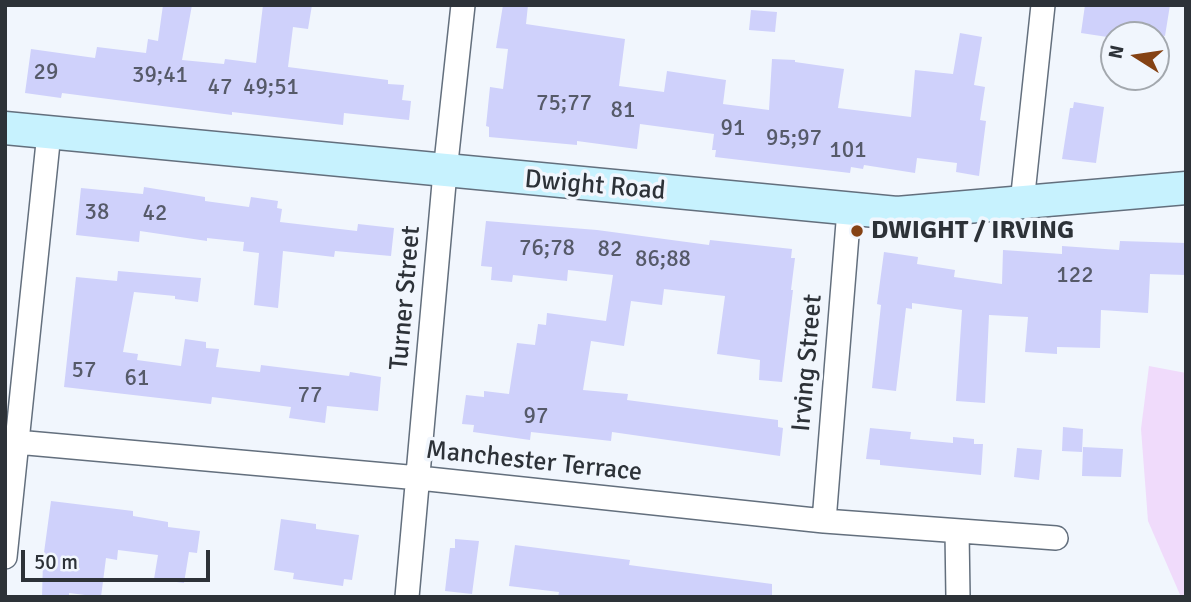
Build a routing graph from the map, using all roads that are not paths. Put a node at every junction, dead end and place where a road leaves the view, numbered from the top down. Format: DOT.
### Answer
graph roads {
  1 [pos="463,5"];
  2 [pos="1043,5"];
  3 [pos="5,128"];
  4 [pos="49,133"];
  5 [pos="445,172"];
  6 [pos="1186,188"];
  7 [pos="1022,203"];
  8 [pos="849,210"];
  9 [pos="11,441"];
  10 [pos="419,478"];
  11 [pos="824,521"];
  12 [pos="957,531"];
  13 [pos="1056,538"];
  14 [pos="5,557"];
  15 [pos="407,597"];
  16 [pos="958,597"];
  1 -- 5 [label="street, Turner Street"];
  2 -- 7 [label="street"];
  3 -- 4 [label="main road, Dwight Road"];
  4 -- 5 [label="main road, Dwight Road"];
  4 -- 9 [label="street"];
  5 -- 8 [label="main road, Dwight Road"];
  5 -- 10 [label="street, Turner Street"];
  6 -- 7 [label="main road, Dwight Road"];
  7 -- 8 [label="main road, Dwight Road"];
  8 -- 11 [label="street, Irving Street"];
  9 -- 10 [label="street, Manchester Terrace"];
  9 -- 14 [label="street"];
  10 -- 11 [label="street, Manchester Terrace"];
  10 -- 15 [label="street, Turner Street"];
  11 -- 12 [label="street, Manchester Terrace"];
  12 -- 13 [label="street, Manchester Terrace"];
  12 -- 16 [label="street"];
}
